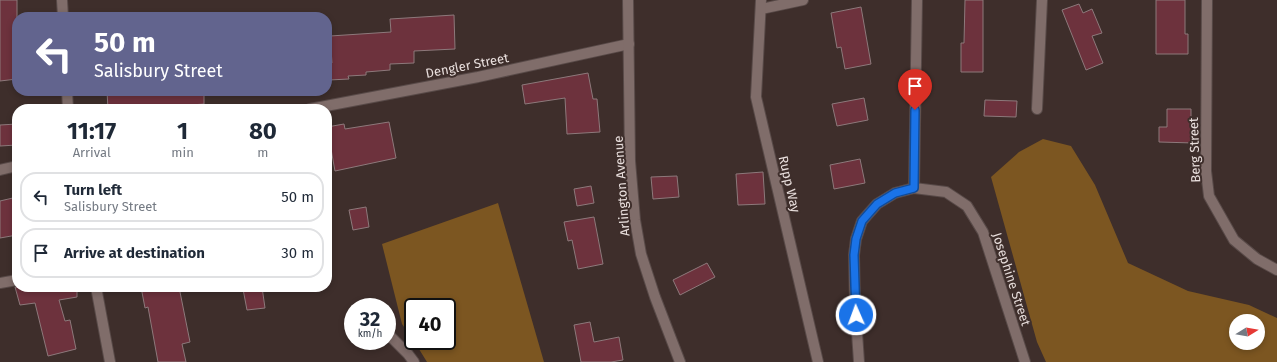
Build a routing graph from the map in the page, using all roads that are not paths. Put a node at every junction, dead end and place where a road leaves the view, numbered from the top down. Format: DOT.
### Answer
graph roads {
  1 [pos="62,0"];
  2 [pos="628,0"];
  3 [pos="803,0"];
  4 [pos="917,0"];
  5 [pos="1042,0"];
  6 [pos="1207,0"];
  7 [pos="761,5"];
  8 [pos="63,12"];
  9 [pos="629,44"];
  10 [pos="332,105"];
  11 [pos="1037,110"];
  12 [pos="12,167"];
  13 [pos="0,170"];
  14 [pos="914,188"];
  15 [pos="1277,270"];
  16 [pos="12,281"];
  17 [pos="0,283"];
  18 [pos="97,292"];
  19 [pos="396,342"];
  20 [pos="110,362"];
  21 [pos="414,362"];
  22 [pos="680,362"];
  23 [pos="818,362"];
  24 [pos="859,362"];
  25 [pos="1025,362"];
  1 -- 8 [label="street"];
  2 -- 9 [label="street, Arlington Avenue"];
  3 -- 7 [label="street"];
  4 -- 14 [label="street"];
  5 -- 11 [label="street"];
  6 -- 15 [label="street, Berg Street"];
  7 -- 23 [label="street, Rupp Way"];
  9 -- 10 [label="street, Dengler Street"];
  9 -- 22 [label="street, Arlington Avenue"];
  12 -- 13 [label="street"];
  14 -- 24 [label="street, Josephine Street"];
  14 -- 25 [label="street, Josephine Street"];
  16 -- 17 [label="street"];
  18 -- 20 [label="street"];
  19 -- 21 [label="street"];
}
